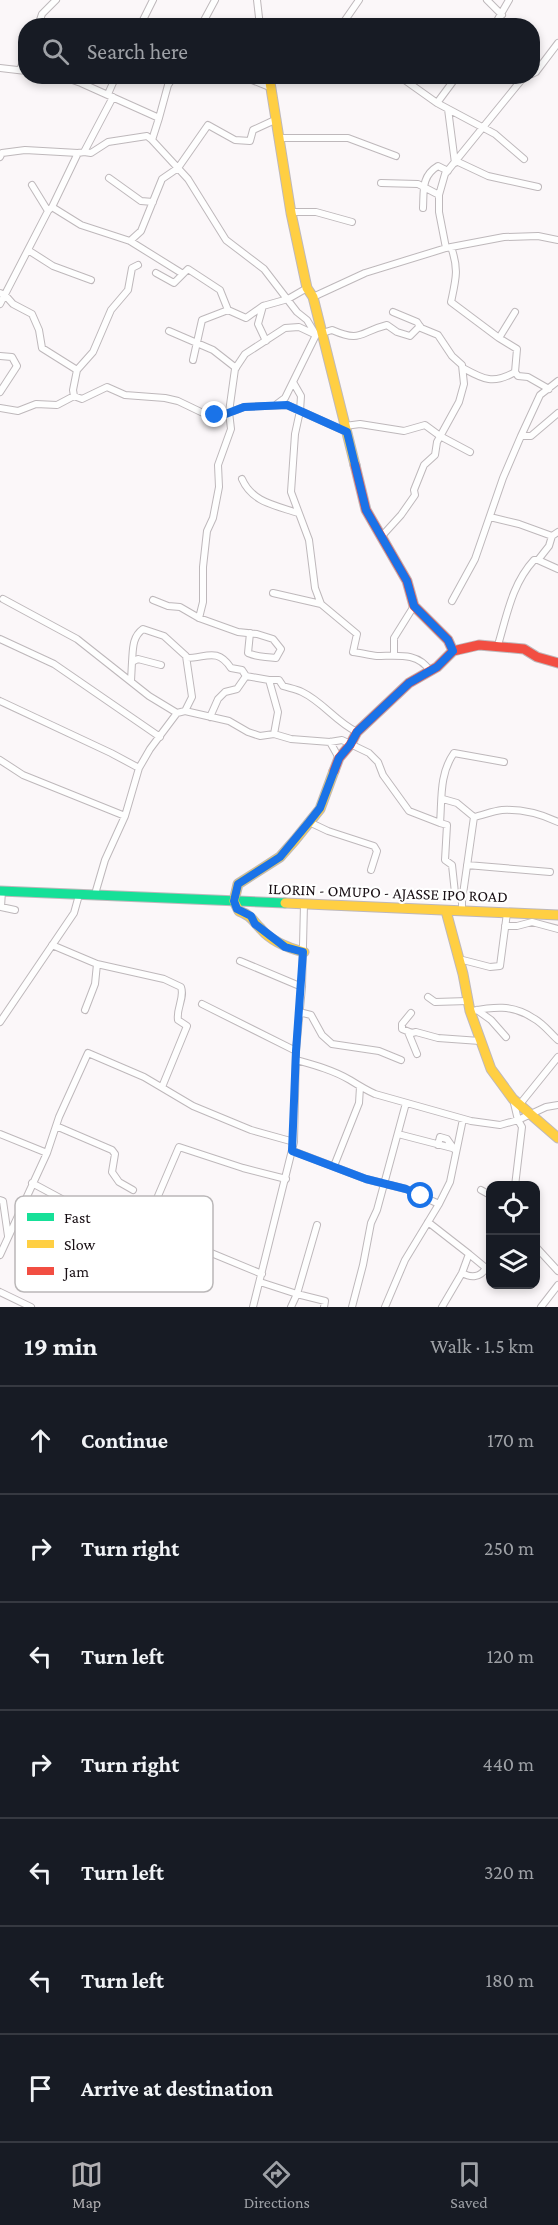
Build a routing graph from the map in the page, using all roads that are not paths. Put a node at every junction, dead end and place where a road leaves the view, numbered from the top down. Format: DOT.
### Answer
graph roads {
  1 [pos="56,0"];
  2 [pos="153,0"];
  3 [pos="215,0"];
  4 [pos="257,0"];
  5 [pos="359,0"];
  6 [pos="487,0"];
  7 [pos="509,0"];
  8 [pos="502,15"];
  9 [pos="41,18"];
  10 [pos="144,18"];
  11 [pos="205,18"];
  12 [pos="259,18"];
  13 [pos="347,18"];
  14 [pos="500,18"];
  15 [pos="558,43"];
  16 [pos="540,67"];
  17 [pos="0,68"];
  18 [pos="18,70"];
  19 [pos="82,84"];
  20 [pos="113,84"];
  21 [pos="169,84"];
  22 [pos="262,84"];
  23 [pos="271,84"];
  24 [pos="410,84"];
  25 [pos="451,84"];
  26 [pos="518,84"];
  27 [pos="272,88"];
  28 [pos="110,95"];
  29 [pos="437,103"];
  30 [pos="448,109"];
  31 [pos="159,118"];
  32 [pos="278,119"];
  33 [pos="482,129"];
  34 [pos="281,138"];
  35 [pos="152,140"];
  36 [pos="81,153"];
  37 [pos="396,156"];
  38 [pos="0,157"];
  39 [pos="524,159"];
  40 [pos="455,162"];
  41 [pos="178,168"];
  42 [pos="448,171"];
  43 [pos="110,178"];
  44 [pos="381,183"];
  45 [pos="32,186"];
  46 [pos="423,186"];
  47 [pos="538,187"];
  48 [pos="440,195"];
  49 [pos="153,202"];
  50 [pos="423,208"];
  51 [pos="50,209"];
  52 [pos="291,212"];
  53 [pos="352,222"];
  54 [pos="558,240"];
  55 [pos="130,241"];
  56 [pos="448,248"];
  57 [pos="28,250"];
  58 [pos="138,265"];
  59 [pos="156,273"];
  60 [pos="183,274"];
  61 [pos="91,280"];
  62 [pos="307,288"];
  63 [pos="2,294"];
  64 [pos="313,297"];
  65 [pos="288,299"];
  66 [pos="0,304"];
  67 [pos="263,306"];
  68 [pos="228,310"];
  69 [pos="393,312"];
  70 [pos="514,312"];
  71 [pos="420,326"];
  72 [pos="169,331"];
  73 [pos="318,334"];
  74 [pos="499,338"];
  75 [pos="266,341"];
  76 [pos="197,344"];
  77 [pos="0,356"];
  78 [pos="193,360"];
  79 [pos="236,368"];
  80 [pos="463,368"];
  81 [pos="77,370"];
  82 [pos="515,372"];
  83 [pos="558,381"];
  84 [pos="292,382"];
  85 [pos="549,389"];
  86 [pos="0,392"];
  87 [pos="74,396"];
  88 [pos="277,404"];
  89 [pos="0,408"];
  90 [pos="300,411"];
  91 [pos="230,412"];
  92 [pos="558,413"];
  93 [pos="346,429"];
  94 [pos="440,436"];
  95 [pos="521,436"];
  96 [pos="470,452"];
  97 [pos="242,478"];
  98 [pos="298,513"];
  99 [pos="490,517"];
  100 [pos="555,534"];
  101 [pos="381,537"];
  102 [pos="538,560"];
  103 [pos="558,569"];
  104 [pos="273,593"];
  105 [pos="3,598"];
  106 [pos="153,600"];
  107 [pos="453,601"];
  108 [pos="321,604"];
  109 [pos="414,606"];
  110 [pos="199,618"];
  111 [pos="250,633"];
  112 [pos="0,639"];
  113 [pos="498,645"];
  114 [pos="453,651"];
  115 [pos="394,654"];
  116 [pos="187,658"];
  117 [pos="132,662"];
  118 [pos="558,663"];
  119 [pos="161,665"];
  120 [pos="430,671"];
  121 [pos="246,676"];
  122 [pos="269,680"];
  123 [pos="131,681"];
  124 [pos="0,701"];
  125 [pos="185,711"];
  126 [pos="177,713"];
  127 [pos="210,717"];
  128 [pos="357,732"];
  129 [pos="274,734"];
  130 [pos="160,737"];
  131 [pos="330,742"];
  132 [pos="350,745"];
  133 [pos="339,758"];
  134 [pos="0,760"];
  135 [pos="504,762"];
  136 [pos="139,768"];
  137 [pos="443,799"];
  138 [pos="125,816"];
  139 [pos="474,817"];
  140 [pos="309,822"];
  141 [pos="558,822"];
  142 [pos="440,823"];
  143 [pos="467,865"];
  144 [pos="371,870"];
  145 [pos="549,872"];
  146 [pos="1,891"];
  147 [pos="96,894"];
  148 [pos="79,895"];
  149 [pos="234,901"];
  150 [pos="304,903"];
  151 [pos="462,905"];
  152 [pos="15,910"];
  153 [pos="446,910"];
  154 [pos="507,911"];
  155 [pos="558,915"];
  156 [pos="506,926"];
  157 [pos="558,929"];
  158 [pos="52,945"];
  159 [pos="303,952"];
  160 [pos="459,959"];
  161 [pos="240,961"];
  162 [pos="98,964"];
  163 [pos="302,987"];
  164 [pos="428,997"];
  165 [pos="202,1004"];
  166 [pos="472,1007"];
  167 [pos="85,1010"];
  168 [pos="299,1012"];
  169 [pos="411,1013"];
  170 [pos="0,1022"];
  171 [pos="408,1032"];
  172 [pos="506,1036"];
  173 [pos="558,1040"];
  174 [pos="480,1041"];
  175 [pos="296,1051"];
  176 [pos="417,1054"];
  177 [pos="558,1057"];
  178 [pos="296,1060"];
  179 [pos="400,1060"];
  180 [pos="162,1087"];
  181 [pos="360,1087"];
  182 [pos="517,1102"];
  183 [pos="406,1104"];
  184 [pos="558,1105"];
  185 [pos="530,1114"];
  186 [pos="463,1119"];
  187 [pos="518,1120"];
  188 [pos="56,1126"];
  189 [pos="0,1134"];
  190 [pos="398,1134"];
  191 [pos="558,1138"];
  192 [pos="294,1142"];
  193 [pos="455,1149"];
  194 [pos="292,1151"];
  195 [pos="47,1153"];
  196 [pos="334,1166"];
  197 [pos="286,1179"];
  198 [pos="515,1181"];
  199 [pos="32,1183"];
  200 [pos="383,1183"];
  201 [pos="133,1190"];
  202 [pos="481,1190"];
  203 [pos="486,1193"];
  204 [pos="26,1196"];
  205 [pos="56,1196"];
  206 [pos="158,1196"];
  207 [pos="0,1200"];
  208 [pos="439,1204"];
  209 [pos="15,1221"];
  210 [pos="428,1222"];
  211 [pos="317,1225"];
  212 [pos="8,1236"];
  213 [pos="540,1251"];
  214 [pos="213,1254"];
  215 [pos="469,1254"];
  216 [pos="0,1255"];
  217 [pos="558,1271"];
  218 [pos="462,1273"];
  219 [pos="261,1278"];
  220 [pos="558,1285"];
  221 [pos="0,1292"];
  222 [pos="297,1294"];
  223 [pos="255,1306"];
  224 [pos="31,1307"];
  225 [pos="291,1307"];
  226 [pos="324,1307"];
  227 [pos="352,1307"];
  228 [pos="385,1307"];
  229 [pos="442,1307"];
  230 [pos="541,1307"];
  1 -- 9 [label="street"];
  2 -- 10 [label="street"];
  3 -- 11 [label="street"];
  4 -- 12 [label="street"];
  5 -- 13 [label="street"];
  6 -- 8 [label="street"];
  7 -- 8 [label="street"];
  8 -- 14 [label="street"];
  15 -- 16 [label="street"];
  17 -- 18 [label="street"];
  19 -- 28 [label="street"];
  20 -- 28 [label="street"];
  21 -- 31 [label="street"];
  22 -- 27 [label="street"];
  23 -- 27 [label="main road"];
  24 -- 29 [label="street"];
  25 -- 29 [label="street"];
  26 -- 33 [label="street"];
  27 -- 32 [label="main road"];
  28 -- 31 [label="street"];
  28 -- 36 [label="street"];
  29 -- 30 [label="street"];
  30 -- 33 [label="street"];
  30 -- 40 [label="street"];
  31 -- 35 [label="street"];
  32 -- 34 [label="main road"];
  32 -- 41 [label="street"];
  33 -- 39 [label="street"];
  33 -- 40 [label="street"];
  34 -- 37 [label="street"];
  34 -- 52 [label="main road"];
  35 -- 36 [label="street"];
  35 -- 41 [label="street"];
  36 -- 38 [label="street"];
  36 -- 51 [label="street"];
  40 -- 42 [label="street"];
  40 -- 47 [label="street"];
  41 -- 49 [label="street"];
  41 -- 65 [label="street"];
  42 -- 46 [label="street"];
  42 -- 48 [label="street"];
  43 -- 49 [label="street"];
  44 -- 46 [label="street"];
  45 -- 51 [label="street"];
  46 -- 48 [label="street"];
  46 -- 50 [label="street"];
  48 -- 56 [label="street"];
  49 -- 55 [label="street"];
  51 -- 55 [label="street"];
  51 -- 57 [label="street"];
  52 -- 53 [label="street"];
  52 -- 62 [label="main road"];
  54 -- 56 [label="street"];
  55 -- 60 [label="street"];
  56 -- 64 [label="street"];
  56 -- 74 [label="street"];
  57 -- 61 [label="street"];
  57 -- 63 [label="street"];
  58 -- 81 [label="street"];
  59 -- 60 [label="street"];
  60 -- 68 [label="street"];
  62 -- 64 [label="main road"];
  62 -- 65 [label="street"];
  63 -- 66 [label="street"];
  63 -- 81 [label="street"];
  64 -- 73 [label="main road"];
  65 -- 67 [label="street"];
  65 -- 73 [label="street"];
  67 -- 68 [label="street"];
  67 -- 75 [label="street"];
  68 -- 76 [label="street"];
  69 -- 71 [label="street"];
  70 -- 74 [label="street"];
  71 -- 73 [label="street"];
  71 -- 80 [label="street"];
  72 -- 76 [label="street"];
  73 -- 75 [label="street"];
  73 -- 84 [label="street"];
  73 -- 93 [label="main road"];
  74 -- 82 [label="street"];
  75 -- 79 [label="street"];
  76 -- 78 [label="street"];
  76 -- 79 [label="street"];
  77 -- 86 [label="street"];
  79 -- 91 [label="street"];
  80 -- 82 [label="street"];
  80 -- 94 [label="street"];
  81 -- 87 [label="street"];
  82 -- 85 [label="street"];
  83 -- 85 [label="street"];
  84 -- 88 [label="street"];
  84 -- 90 [label="street"];
  85 -- 95 [label="street"];
  87 -- 89 [label="street"];
  87 -- 91 [label="street"];
  88 -- 90 [label="street"];
  88 -- 91 [label="street"];
  90 -- 93 [label="street"];
  90 -- 98 [label="street"];
  91 -- 110 [label="street"];
  92 -- 95 [label="street"];
  93 -- 94 [label="street"];
  93 -- 101 [label="main road"];
  94 -- 96 [label="street"];
  94 -- 101 [label="street"];
  95 -- 99 [label="street"];
  97 -- 98 [label="street"];
  98 -- 108 [label="street"];
  99 -- 100 [label="street"];
  99 -- 107 [label="street"];
  100 -- 102 [label="street"];
  101 -- 109 [label="main road"];
  102 -- 103 [label="street"];
  102 -- 113 [label="street"];
  104 -- 108 [label="street"];
  105 -- 123 [label="street"];
  106 -- 110 [label="street"];
  108 -- 115 [label="street"];
  109 -- 114 [label="main road"];
  109 -- 115 [label="street"];
  110 -- 111 [label="street"];
  111 -- 111 [label="street"];
  112 -- 130 [label="street"];
  113 -- 114 [label="main road"];
  113 -- 118 [label="main road"];
  114 -- 120 [label="main road"];
  115 -- 120 [label="street"];
  116 -- 117 [label="street"];
  116 -- 121 [label="street"];
  116 -- 125 [label="street"];
  117 -- 119 [label="street"];
  117 -- 123 [label="street"];
  120 -- 128 [label="main road"];
  121 -- 122 [label="street"];
  121 -- 127 [label="street"];
  122 -- 128 [label="street"];
  122 -- 129 [label="street"];
  123 -- 126 [label="street"];
  124 -- 136 [label="street"];
  125 -- 126 [label="street"];
  125 -- 127 [label="street"];
  126 -- 130 [label="street"];
  127 -- 129 [label="street"];
  128 -- 132 [label="main road"];
  129 -- 131 [label="street"];
  130 -- 136 [label="street"];
  131 -- 132 [label="street"];
  131 -- 133 [label="street"];
  132 -- 133 [label="main road"];
  132 -- 142 [label="street"];
  133 -- 140 [label="main road"];
  134 -- 138 [label="street"];
  135 -- 137 [label="street"];
  136 -- 138 [label="street"];
  137 -- 139 [label="street"];
  137 -- 142 [label="street"];
  138 -- 147 [label="street"];
  139 -- 141 [label="street"];
  139 -- 143 [label="street"];
  140 -- 144 [label="street"];
  140 -- 149 [label="main road"];
  142 -- 151 [label="street"];
  143 -- 145 [label="street"];
  143 -- 151 [label="street"];
  146 -- 148 [label="main road, ILORIN - OMUPO - AJASSE IPO ROAD"];
  146 -- 152 [label="street"];
  147 -- 148 [label="main road, ILORIN - OMUPO - AJASSE IPO ROAD"];
  147 -- 149 [label="main road, ILORIN - OMUPO - AJASSE IPO ROAD"];
  148 -- 158 [label="street"];
  149 -- 150 [label="main road, ILORIN - OMUPO - AJASSE IPO ROAD"];
  149 -- 159 [label="main road"];
  150 -- 153 [label="main road, ILORIN - OMUPO - AJASSE IPO ROAD"];
  150 -- 159 [label="street"];
  151 -- 153 [label="main road, ILORIN - OMUPO - AJASSE IPO ROAD"];
  151 -- 154 [label="main road, ILORIN - OMUPO - AJASSE IPO ROAD"];
  153 -- 160 [label="main road"];
  154 -- 155 [label="main road, ILORIN - OMUPO - AJASSE IPO ROAD"];
  154 -- 156 [label="street"];
  156 -- 157 [label="street"];
  156 -- 160 [label="street"];
  158 -- 162 [label="street"];
  158 -- 170 [label="street"];
  159 -- 163 [label="street"];
  160 -- 166 [label="main road"];
  161 -- 163 [label="street"];
  162 -- 167 [label="street"];
  162 -- 180 [label="street"];
  163 -- 168 [label="street"];
  164 -- 166 [label="street"];
  165 -- 175 [label="street"];
  166 -- 172 [label="street"];
  166 -- 173 [label="street"];
  166 -- 174 [label="main road"];
  168 -- 175 [label="street"];
  168 -- 179 [label="street"];
  169 -- 171 [label="street"];
  171 -- 174 [label="street"];
  171 -- 176 [label="street"];
  174 -- 182 [label="main road"];
  175 -- 178 [label="street"];
  177 -- 182 [label="street"];
  178 -- 181 [label="street"];
  178 -- 192 [label="street"];
  180 -- 188 [label="street"];
  180 -- 192 [label="street"];
  181 -- 183 [label="street"];
  181 -- 196 [label="street"];
  182 -- 185 [label="main road"];
  182 -- 187 [label="street"];
  183 -- 186 [label="street"];
  183 -- 190 [label="street"];
  184 -- 185 [label="street"];
  185 -- 187 [label="street"];
  185 -- 191 [label="main road"];
  186 -- 187 [label="street"];
  186 -- 193 [label="street"];
  187 -- 198 [label="street"];
  188 -- 195 [label="street"];
  188 -- 201 [label="street"];
  189 -- 195 [label="street"];
  190 -- 193 [label="street"];
  190 -- 200 [label="street"];
  192 -- 194 [label="street"];
  193 -- 208 [label="street"];
  194 -- 196 [label="street"];
  194 -- 197 [label="street"];
  195 -- 199 [label="street"];
  196 -- 200 [label="street"];
  197 -- 206 [label="street"];
  197 -- 219 [label="street"];
  199 -- 204 [label="street"];
  199 -- 205 [label="street"];
  200 -- 208 [label="street"];
  200 -- 227 [label="street"];
  202 -- 203 [label="street"];
  207 -- 212 [label="street"];
  208 -- 210 [label="street"];
  209 -- 212 [label="street"];
  210 -- 215 [label="street"];
  210 -- 228 [label="street"];
  211 -- 222 [label="street"];
  212 -- 216 [label="street"];
  213 -- 217 [label="street"];
  214 -- 219 [label="street"];
  215 -- 218 [label="street"];
  215 -- 218 [label="street"];
  218 -- 229 [label="street"];
  219 -- 222 [label="street"];
  219 -- 223 [label="street"];
  220 -- 230 [label="street"];
  221 -- 224 [label="street"];
  222 -- 225 [label="street"];
  222 -- 226 [label="street"];
}
